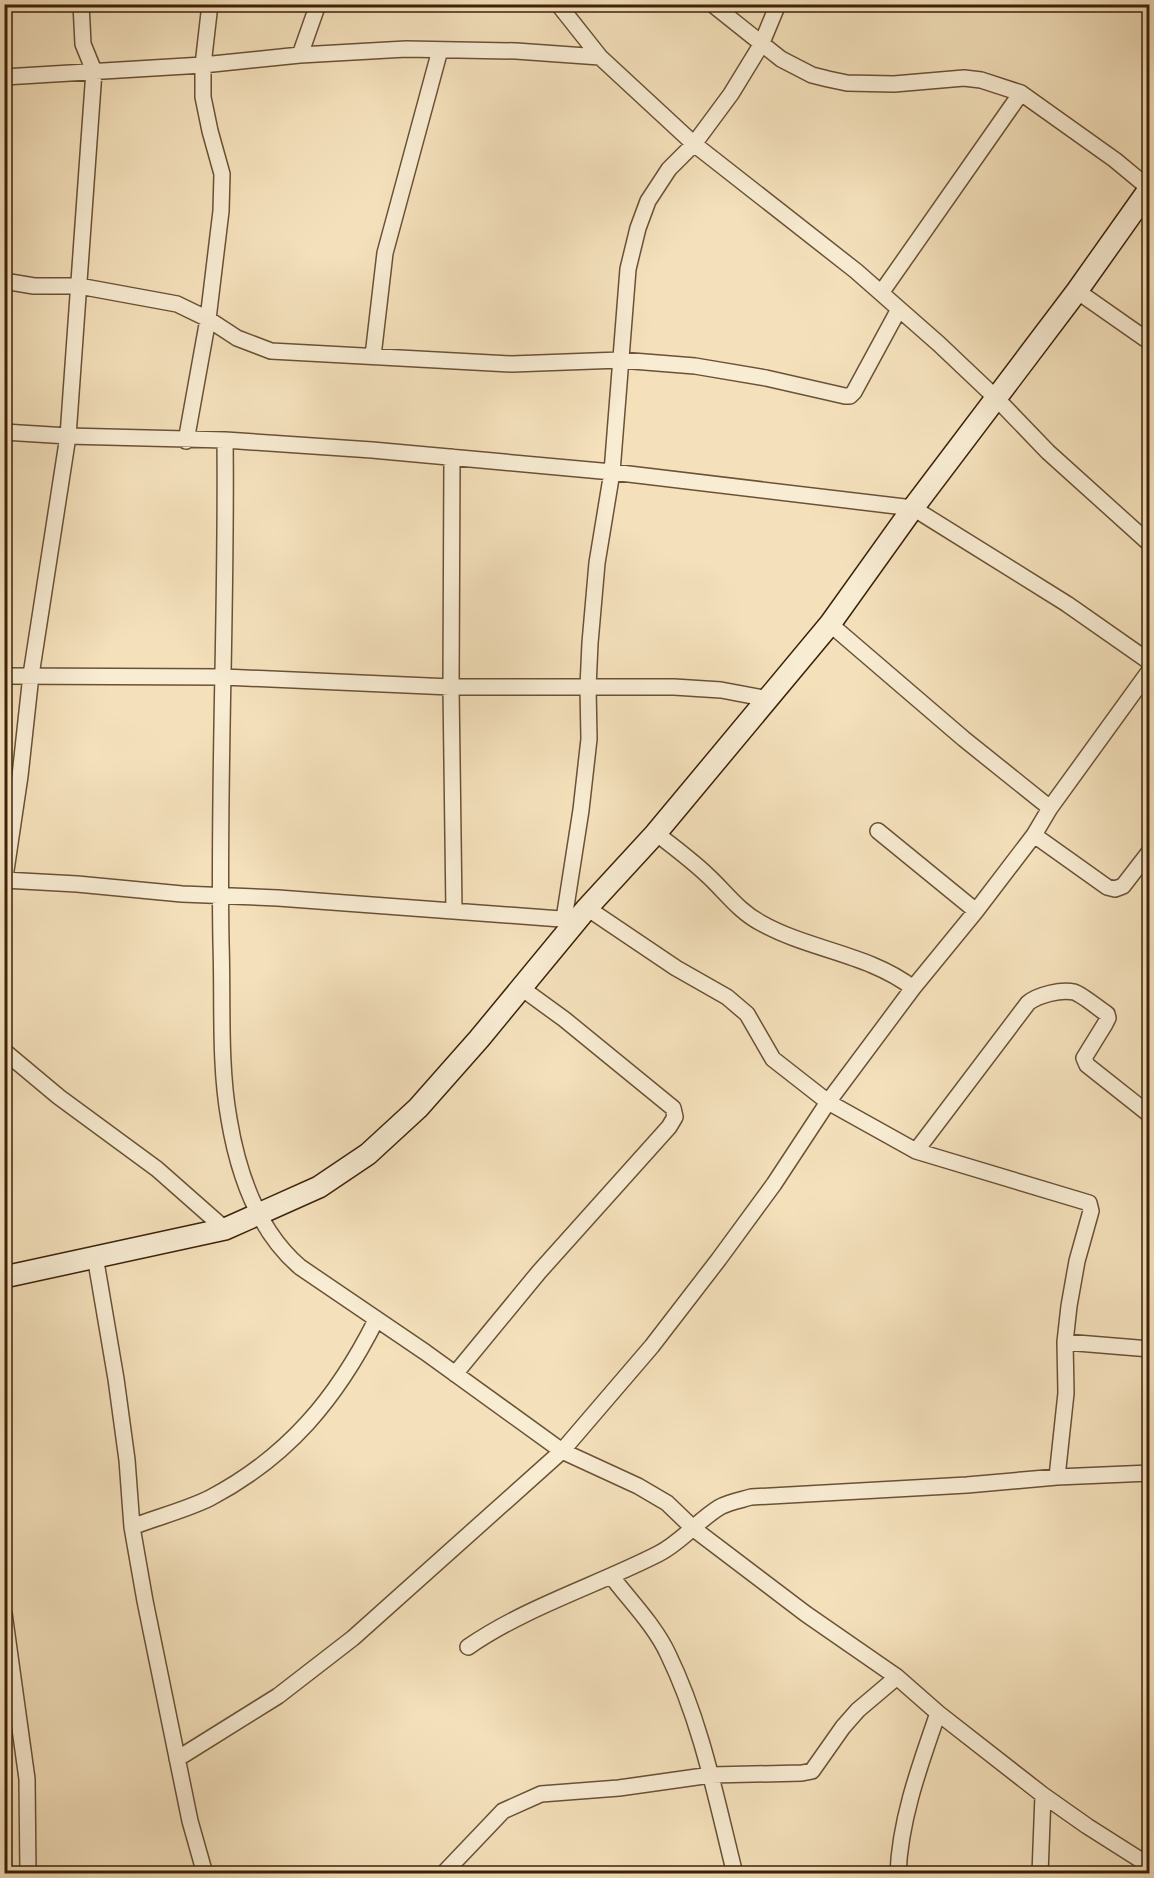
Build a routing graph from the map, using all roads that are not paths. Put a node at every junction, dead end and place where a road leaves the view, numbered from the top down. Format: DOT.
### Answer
graph roads {
  1 [pos="81,4"];
  2 [pos="210,4"];
  3 [pos="318,4"];
  4 [pos="558,4"];
  5 [pos="712,4"];
  6 [pos="778,4"];
  7 [pos="761,45"];
  8 [pos="440,50"];
  9 [pos="300,55"];
  10 [pos="600,57"];
  11 [pos="202,65"];
  12 [pos="94,71"];
  13 [pos="4,76"];
  14 [pos="1021,93"];
  15 [pos="694,144"];
  16 [pos="1149,188"];
  17 [pos="4,281"];
  18 [pos="79,286"];
  19 [pos="1077,291"];
  20 [pos="881,293"];
  21 [pos="899,309"];
  22 [pos="208,319"];
  23 [pos="1149,342"];
  24 [pos="373,356"];
  25 [pos="620,360"];
  26 [pos="996,398"];
  27 [pos="4,432"];
  28 [pos="68,436"];
  29 [pos="225,440"];
  30 [pos="186,441"];
  31 [pos="452,457"];
  32 [pos="612,472"];
  33 [pos="913,508"];
  34 [pos="1149,544"];
  35 [pos="830,624"];
  36 [pos="1149,662"];
  37 [pos="1149,670"];
  38 [pos="32,675"];
  39 [pos="4,676"];
  40 [pos="224,677"];
  41 [pos="451,687"];
  42 [pos="588,687"];
  43 [pos="769,699"];
  44 [pos="1050,808"];
  45 [pos="878,831"];
  46 [pos="656,833"];
  47 [pos="1034,835"];
  48 [pos="1149,851"];
  49 [pos="5,882"];
  50 [pos="220,896"];
  51 [pos="454,911"];
  52 [pos="976,911"];
  53 [pos="576,916"];
  54 [pos="520,987"];
  55 [pos="913,988"];
  56 [pos="4,1051"];
  57 [pos="828,1102"];
  58 [pos="1149,1115"];
  59 [pos="916,1151"];
  60 [pos="259,1214"];
  61 [pos="225,1229"];
  62 [pos="95,1256"];
  63 [pos="4,1276"];
  64 [pos="376,1320"];
  65 [pos="1065,1342"];
  66 [pos="1149,1349"];
  67 [pos="455,1374"];
  68 [pos="562,1451"];
  69 [pos="1149,1473"];
  70 [pos="1057,1477"];
  71 [pos="132,1527"];
  72 [pos="694,1529"];
  73 [pos="612,1577"];
  74 [pos="4,1613"];
  75 [pos="468,1647"];
  76 [pos="897,1677"];
  77 [pos="938,1713"];
  78 [pos="177,1760"];
  79 [pos="711,1775"];
  80 [pos="1043,1795"];
  81 [pos="1149,1866"];
  82 [pos="28,1874"];
  83 [pos="205,1874"];
  84 [pos="443,1874"];
  85 [pos="735,1874"];
  86 [pos="898,1874"];
  87 [pos="1040,1874"];
  1 -- 12 [label="street"];
  2 -- 11 [label="street"];
  3 -- 9 [label="street"];
  4 -- 10 [label="street"];
  5 -- 7 [label="street"];
  6 -- 7 [label="street"];
  7 -- 14 [label="street"];
  7 -- 15 [label="street"];
  8 -- 9 [label="street"];
  8 -- 10 [label="street"];
  8 -- 24 [label="street"];
  9 -- 11 [label="street"];
  10 -- 15 [label="street"];
  11 -- 12 [label="street"];
  11 -- 22 [label="street"];
  12 -- 13 [label="street"];
  12 -- 18 [label="street"];
  14 -- 16 [label="street"];
  14 -- 20 [label="street"];
  15 -- 20 [label="street"];
  15 -- 25 [label="street"];
  16 -- 19 [label="street"];
  17 -- 18 [label="street"];
  18 -- 22 [label="street"];
  18 -- 28 [label="street"];
  19 -- 23 [label="street"];
  19 -- 26 [label="street"];
  20 -- 21 [label="street"];
  21 -- 25 [label="street"];
  21 -- 26 [label="street"];
  22 -- 24 [label="street"];
  22 -- 30 [label="street"];
  24 -- 25 [label="street"];
  25 -- 32 [label="street"];
  26 -- 33 [label="street"];
  26 -- 34 [label="street"];
  27 -- 28 [label="street"];
  28 -- 30 [label="street"];
  28 -- 38 [label="street"];
  29 -- 30 [label="street"];
  29 -- 31 [label="street"];
  29 -- 40 [label="street"];
  31 -- 32 [label="street"];
  31 -- 41 [label="street"];
  32 -- 33 [label="street"];
  32 -- 42 [label="street"];
  33 -- 35 [label="street"];
  33 -- 36 [label="street"];
  35 -- 43 [label="street"];
  35 -- 44 [label="street"];
  37 -- 44 [label="street"];
  38 -- 39 [label="street"];
  38 -- 40 [label="street"];
  38 -- 49 [label="street"];
  40 -- 41 [label="street"];
  40 -- 50 [label="street"];
  41 -- 42 [label="street"];
  41 -- 51 [label="street"];
  42 -- 43 [label="street"];
  42 -- 53 [label="street"];
  43 -- 46 [label="street"];
  44 -- 47 [label="street"];
  45 -- 52 [label="street"];
  46 -- 53 [label="street"];
  46 -- 55 [label="street"];
  47 -- 48 [label="street"];
  47 -- 52 [label="street"];
  49 -- 50 [label="street"];
  50 -- 51 [label="street"];
  50 -- 60 [label="street"];
  51 -- 53 [label="street"];
  52 -- 55 [label="street"];
  53 -- 54 [label="street"];
  53 -- 57 [label="street"];
  54 -- 60 [label="street"];
  54 -- 67 [label="street"];
  55 -- 57 [label="street"];
  56 -- 61 [label="street"];
  57 -- 59 [label="street"];
  57 -- 68 [label="street"];
  58 -- 59 [label="street"];
  59 -- 65 [label="street"];
  60 -- 61 [label="street"];
  60 -- 64 [label="street"];
  61 -- 62 [label="street"];
  62 -- 63 [label="street"];
  62 -- 71 [label="street"];
  64 -- 67 [label="street"];
  64 -- 71 [label="street"];
  65 -- 66 [label="street"];
  65 -- 70 [label="street"];
  67 -- 68 [label="street"];
  68 -- 72 [label="street"];
  68 -- 78 [label="street"];
  69 -- 70 [label="street"];
  70 -- 72 [label="street"];
  71 -- 78 [label="street"];
  72 -- 73 [label="street"];
  72 -- 76 [label="street"];
  73 -- 75 [label="street"];
  73 -- 79 [label="street"];
  74 -- 82 [label="street"];
  76 -- 77 [label="street"];
  76 -- 79 [label="street"];
  77 -- 80 [label="street"];
  77 -- 86 [label="street"];
  78 -- 83 [label="street"];
  79 -- 84 [label="street"];
  79 -- 85 [label="street"];
  80 -- 81 [label="street"];
  80 -- 87 [label="street"];
}
